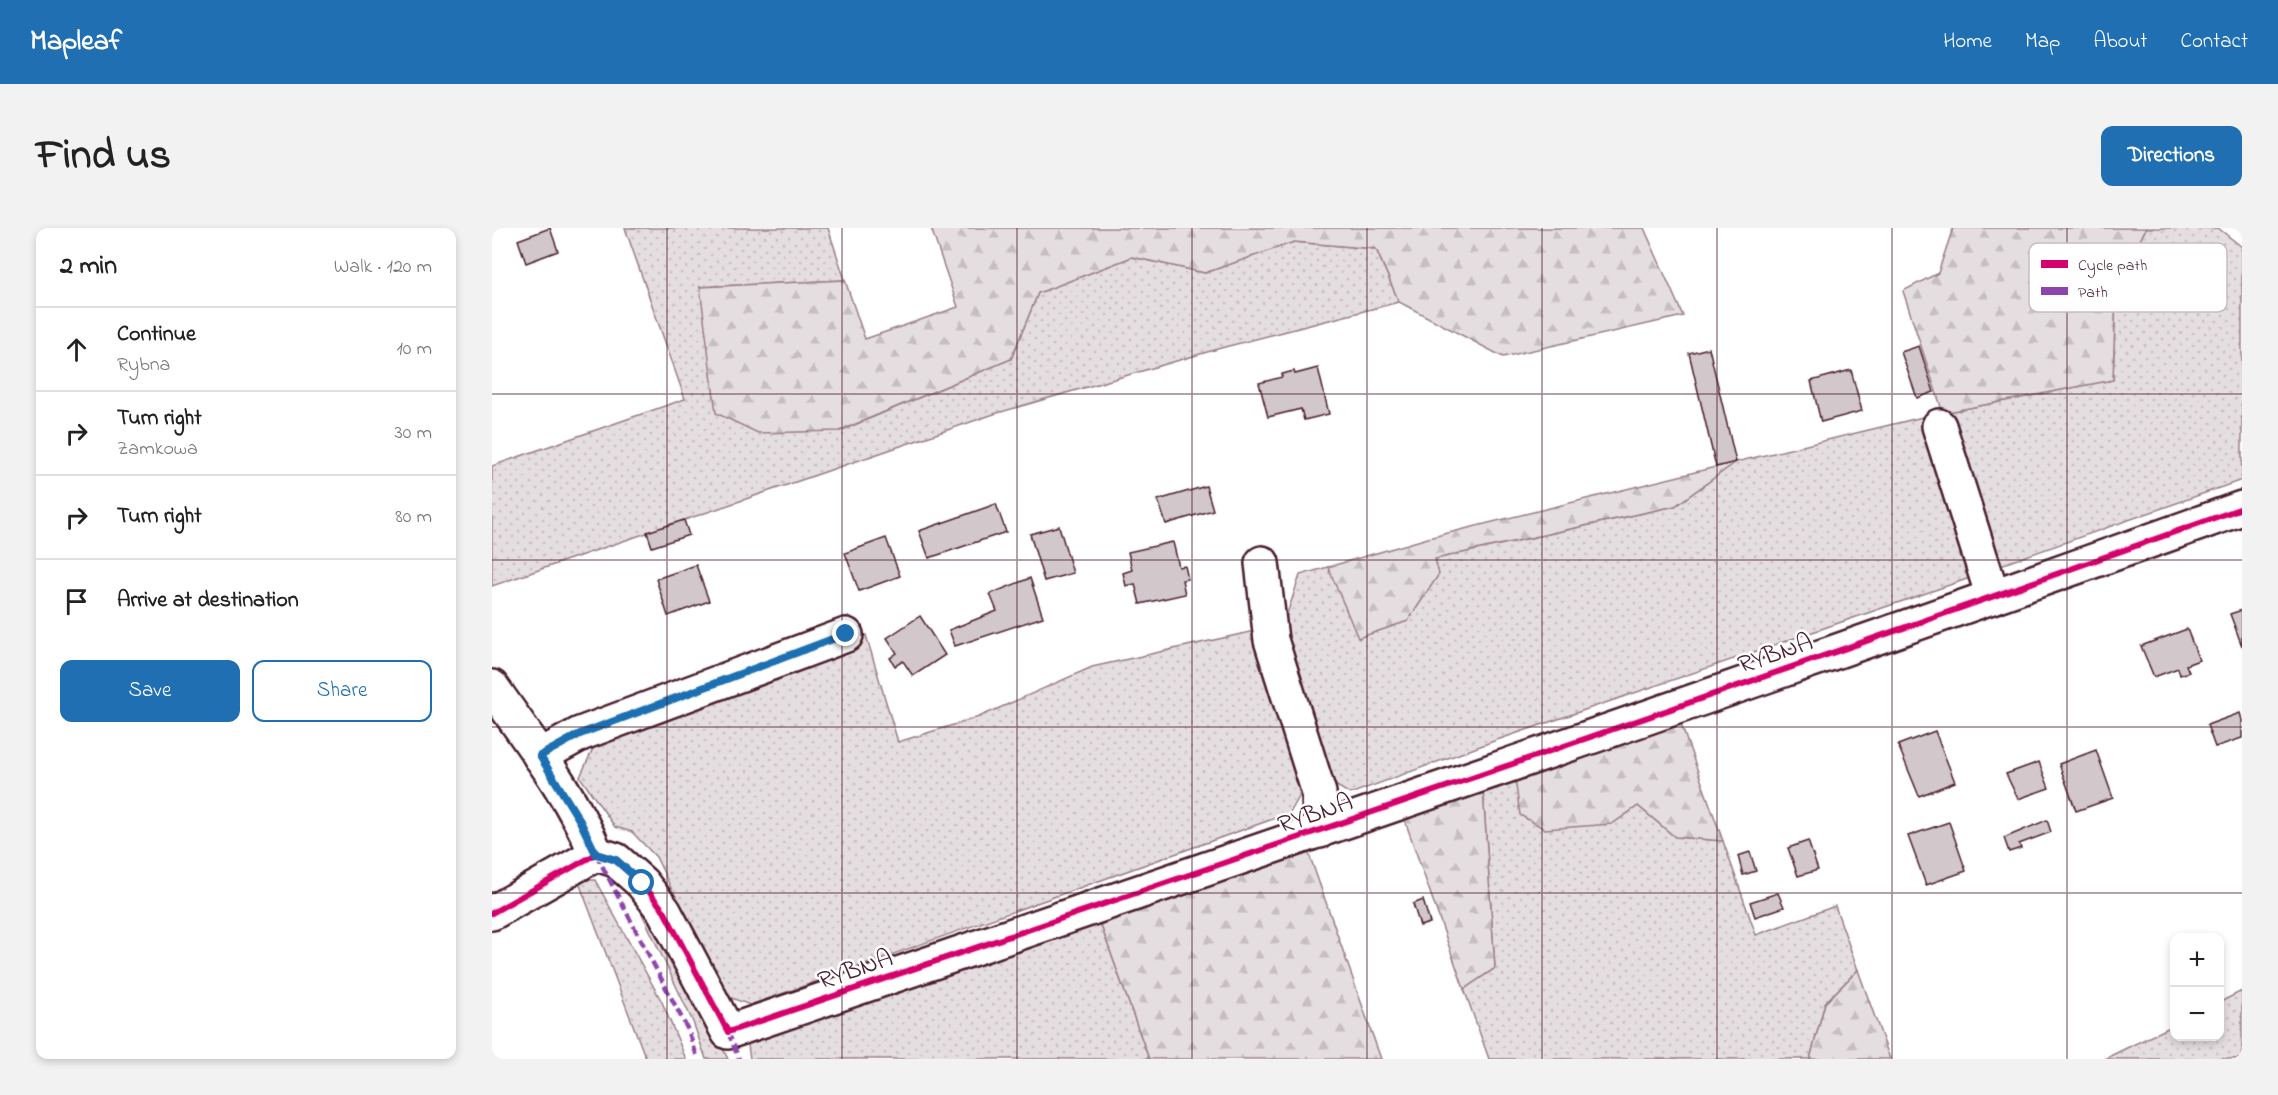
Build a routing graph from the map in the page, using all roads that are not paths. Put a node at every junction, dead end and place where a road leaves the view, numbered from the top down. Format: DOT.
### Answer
graph roads {
  1 [pos="1939,426"];
  2 [pos="2242,508"];
  3 [pos="1262,563"];
  4 [pos="1993,597"];
  5 [pos="846,634"];
  6 [pos="492,687"];
  7 [pos="540,756"];
  8 [pos="1320,831"];
  9 [pos="596,854"];
  10 [pos="492,913"];
  1 -- 4 [label="street"];
  2 -- 4 [label="street, RYBNA"];
  3 -- 8 [label="street"];
  4 -- 8 [label="street, RYBNA"];
  5 -- 7 [label="street"];
  6 -- 7 [label="street"];
  7 -- 9 [label="street"];
  8 -- 9 [label="street, RYBNA"];
  9 -- 10 [label="street"];
}
